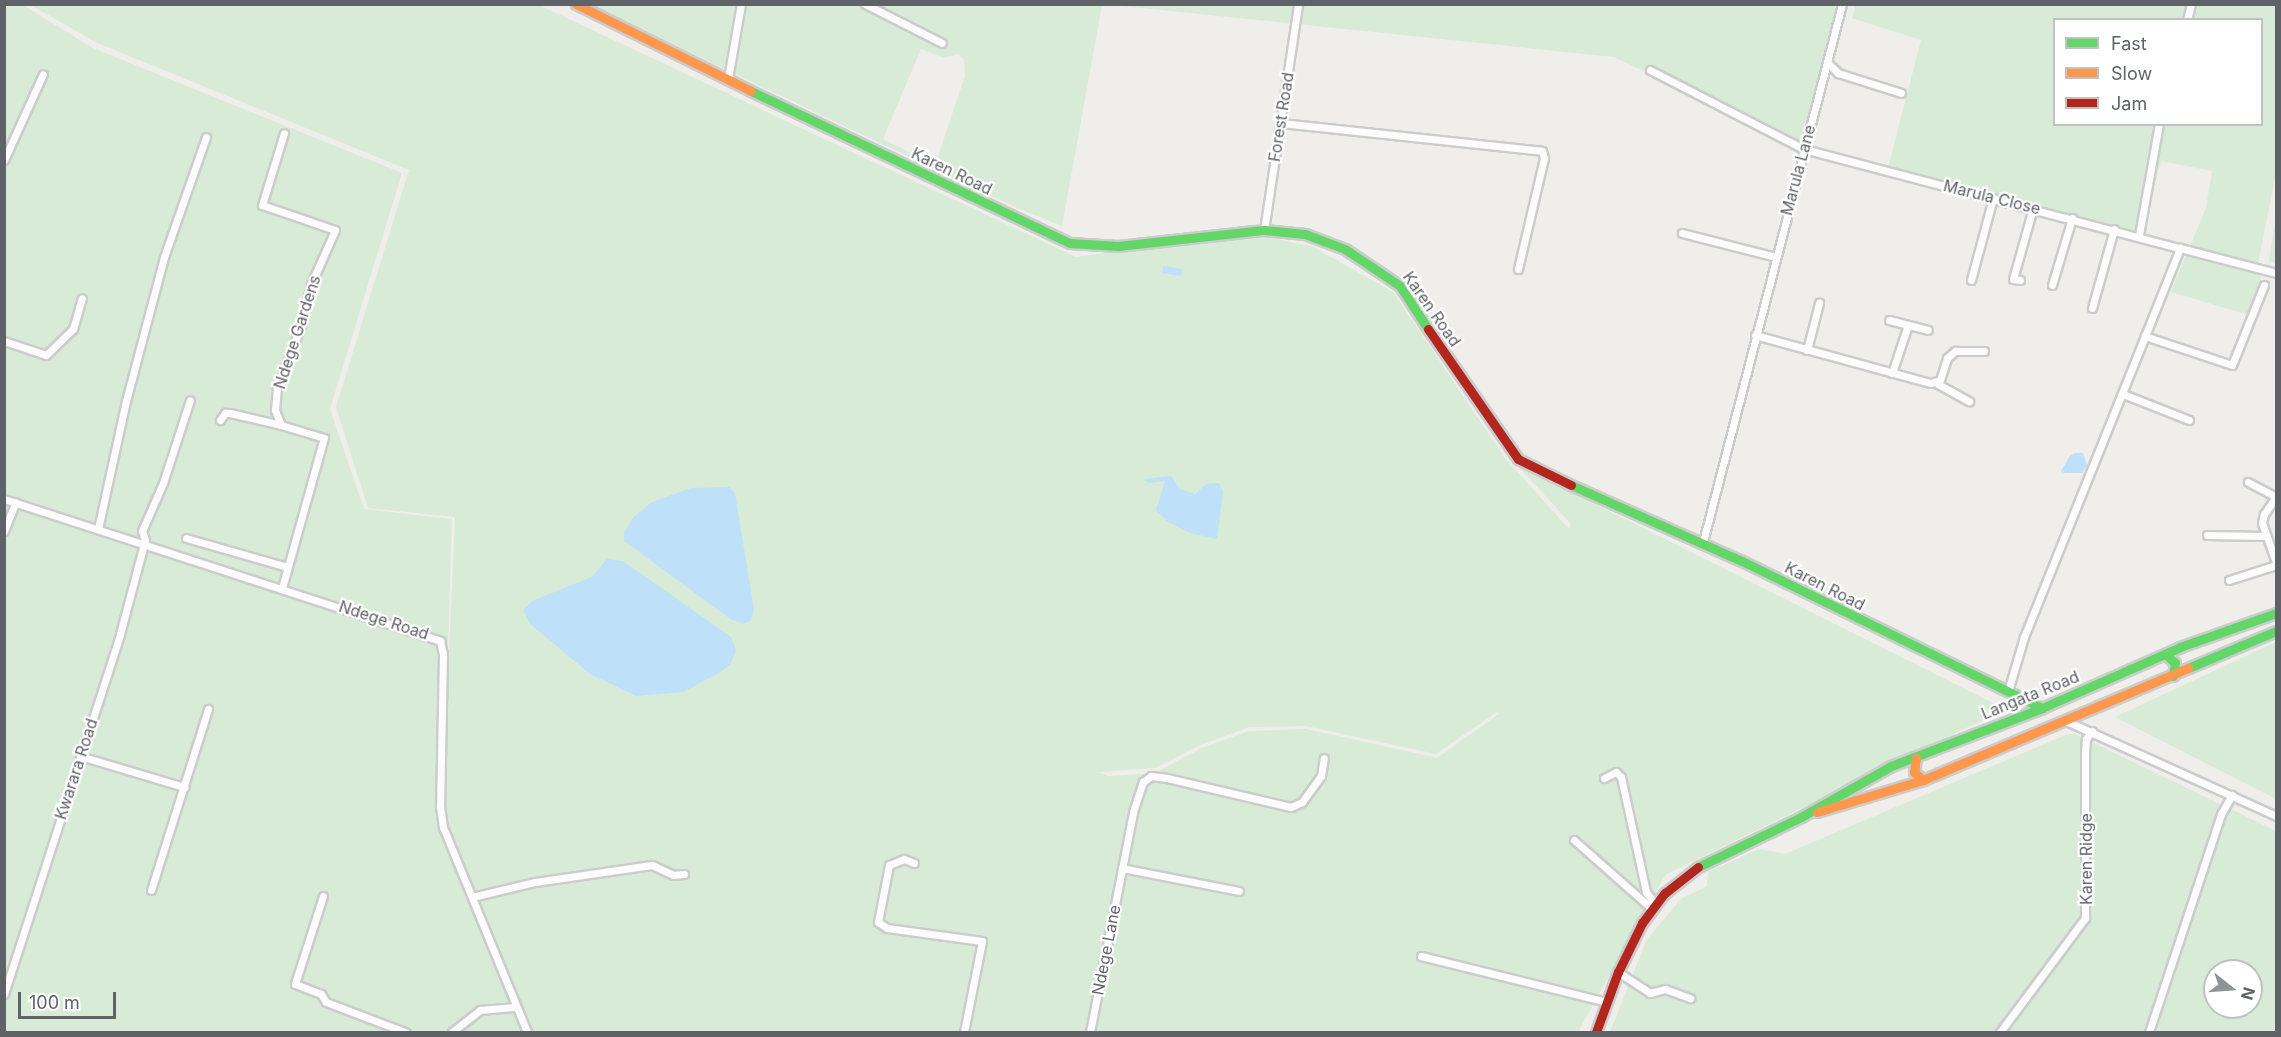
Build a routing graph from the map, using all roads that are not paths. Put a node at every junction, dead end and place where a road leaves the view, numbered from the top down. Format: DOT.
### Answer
graph roads {
  1 [pos="576,4"];
  2 [pos="741,4"];
  3 [pos="865,4"];
  4 [pos="1298,4"];
  5 [pos="1842,4"];
  6 [pos="942,43"];
  7 [pos="1827,62"];
  8 [pos="1650,70"];
  9 [pos="43,74"];
  10 [pos="728,78"];
  11 [pos="1901,93"];
  12 [pos="1281,123"];
  13 [pos="2159,126"];
  14 [pos="284,133"];
  15 [pos="206,136"];
  16 [pos="1803,148"];
  17 [pos="4,160"];
  18 [pos="1993,198"];
  19 [pos="2033,208"];
  20 [pos="2072,218"];
  21 [pos="2114,229"];
  22 [pos="1264,230"];
  23 [pos="1682,233"];
  24 [pos="2139,235"];
  25 [pos="2180,248"];
  26 [pos="1776,257"];
  27 [pos="1518,269"];
  28 [pos="2277,273"];
  29 [pos="1971,280"];
  30 [pos="2020,280"];
  31 [pos="2052,285"];
  32 [pos="2264,285"];
  33 [pos="82,298"];
  34 [pos="1820,303"];
  35 [pos="2092,308"];
  36 [pos="1889,320"];
  37 [pos="1907,328"];
  38 [pos="1923,331"];
  39 [pos="1755,335"];
  40 [pos="2145,336"];
  41 [pos="4,341"];
  42 [pos="1807,350"];
  43 [pos="1984,351"];
  44 [pos="1892,373"];
  45 [pos="1936,383"];
  46 [pos="2123,394"];
  47 [pos="190,400"];
  48 [pos="1970,401"];
  49 [pos="220,420"];
  50 [pos="2189,420"];
  51 [pos="281,425"];
  52 [pos="2248,482"];
  53 [pos="4,499"];
  54 [pos="16,502"];
  55 [pos="98,529"];
  56 [pos="4,531"];
  57 [pos="2207,535"];
  58 [pos="2266,536"];
  59 [pos="186,538"];
  60 [pos="1703,542"];
  61 [pos="143,544"];
  62 [pos="2277,564"];
  63 [pos="287,567"];
  64 [pos="2229,580"];
  65 [pos="282,588"];
  66 [pos="2277,613"];
  67 [pos="2277,631"];
  68 [pos="2165,654"];
  69 [pos="2173,676"];
  70 [pos="2008,691"];
  71 [pos="2042,708"];
  72 [pos="208,709"];
  73 [pos="2066,721"];
  74 [pos="2092,731"];
  75 [pos="80,756"];
  76 [pos="1323,758"];
  77 [pos="1916,758"];
  78 [pos="1604,778"];
  79 [pos="1923,780"];
  80 [pos="184,787"];
  81 [pos="2232,795"];
  82 [pos="2277,816"];
  83 [pos="1801,818"];
  84 [pos="1574,840"];
  85 [pos="914,863"];
  86 [pos="1122,868"];
  87 [pos="684,874"];
  88 [pos="150,890"];
  89 [pos="1239,891"];
  90 [pos="323,896"];
  91 [pos="472,897"];
  92 [pos="1654,907"];
  93 [pos="1421,956"];
  94 [pos="1618,972"];
  95 [pos="4,994"];
  96 [pos="1690,998"];
  97 [pos="1607,1002"];
  98 [pos="516,1007"];
  99 [pos="405,1032"];
  100 [pos="452,1032"];
  101 [pos="527,1032"];
  102 [pos="964,1032"];
  103 [pos="1090,1032"];
  104 [pos="1596,1032"];
  105 [pos="2000,1032"];
  106 [pos="2150,1032"];
  1 -- 10 [label="street, Karen Road"];
  2 -- 10 [label="street"];
  3 -- 6 [label="street"];
  4 -- 12 [label="street, Forest Road"];
  5 -- 7 [label="street, Marula Lane"];
  7 -- 11 [label="street"];
  7 -- 16 [label="street, Marula Lane"];
  8 -- 16 [label="street, Marula Close"];
  9 -- 17 [label="street"];
  10 -- 22 [label="street, Karen Road"];
  12 -- 22 [label="street, Forest Road"];
  12 -- 27 [label="street"];
  13 -- 24 [label="street"];
  14 -- 51 [label="street, Ndege Gardens"];
  15 -- 55 [label="street"];
  16 -- 18 [label="street, Marula Close"];
  16 -- 26 [label="street, Marula Lane"];
  18 -- 19 [label="street, Marula Close"];
  18 -- 29 [label="street"];
  19 -- 20 [label="street, Marula Close"];
  19 -- 30 [label="street"];
  20 -- 21 [label="street, Marula Close"];
  20 -- 31 [label="street"];
  21 -- 24 [label="street, Marula Close"];
  21 -- 35 [label="street"];
  22 -- 60 [label="street, Karen Road"];
  23 -- 26 [label="street"];
  24 -- 25 [label="street, Marula Close"];
  25 -- 28 [label="street, Marula Close"];
  25 -- 40 [label="street"];
  26 -- 39 [label="street, Marula Lane"];
  32 -- 40 [label="street"];
  33 -- 41 [label="street"];
  34 -- 42 [label="street"];
  36 -- 37 [label="street"];
  37 -- 38 [label="street"];
  37 -- 44 [label="street"];
  39 -- 42 [label="street"];
  39 -- 60 [label="street, Marula Lane"];
  40 -- 46 [label="street"];
  42 -- 44 [label="street"];
  43 -- 45 [label="street"];
  44 -- 45 [label="street"];
  45 -- 48 [label="street"];
  46 -- 50 [label="street"];
  46 -- 70 [label="street"];
  47 -- 61 [label="street, Kwarara Road"];
  49 -- 51 [label="street"];
  51 -- 63 [label="street"];
  52 -- 58 [label="street"];
  53 -- 54 [label="street, Ndege Road"];
  54 -- 55 [label="street, Ndege Road"];
  54 -- 56 [label="street"];
  55 -- 61 [label="street, Ndege Road"];
  57 -- 58 [label="street"];
  58 -- 62 [label="street"];
  59 -- 63 [label="street"];
  60 -- 70 [label="street, Karen Road"];
  61 -- 65 [label="street, Ndege Road"];
  61 -- 75 [label="street, Kwarara Road"];
  62 -- 64 [label="street"];
  63 -- 65 [label="street"];
  65 -- 91 [label="street, Ndege Road"];
  66 -- 68 [label="street, Langata Road"];
  67 -- 69 [label="street, Langata Road"];
  68 -- 69 [label="street"];
  68 -- 71 [label="street, Langata Road"];
  69 -- 73 [label="street, Langata Road"];
  70 -- 71 [label="street, Karen Road"];
  71 -- 77 [label="street, Langata Road"];
  72 -- 80 [label="street"];
  73 -- 74 [label="street"];
  73 -- 79 [label="street, Langata Road"];
  74 -- 81 [label="street"];
  74 -- 105 [label="street, Karen Ridge"];
  75 -- 80 [label="street"];
  75 -- 95 [label="street, Kwarara Road"];
  76 -- 86 [label="street, Ndege Lane"];
  77 -- 79 [label="street"];
  77 -- 83 [label="street, Langata Road"];
  78 -- 92 [label="street"];
  79 -- 83 [label="street, Langata Road"];
  80 -- 88 [label="street"];
  81 -- 82 [label="street"];
  81 -- 106 [label="street"];
  83 -- 92 [label="street, Langata Road"];
  84 -- 92 [label="street"];
  85 -- 102 [label="street"];
  86 -- 89 [label="street"];
  86 -- 103 [label="street, Ndege Lane"];
  87 -- 91 [label="street"];
  90 -- 99 [label="street"];
  91 -- 98 [label="street, Ndege Road"];
  92 -- 94 [label="street, Langata Road"];
  93 -- 97 [label="street"];
  94 -- 96 [label="street"];
  94 -- 97 [label="street, Langata Road"];
  97 -- 104 [label="street, Langata Road"];
  98 -- 100 [label="street"];
  98 -- 101 [label="street, Ndege Road"];
}
